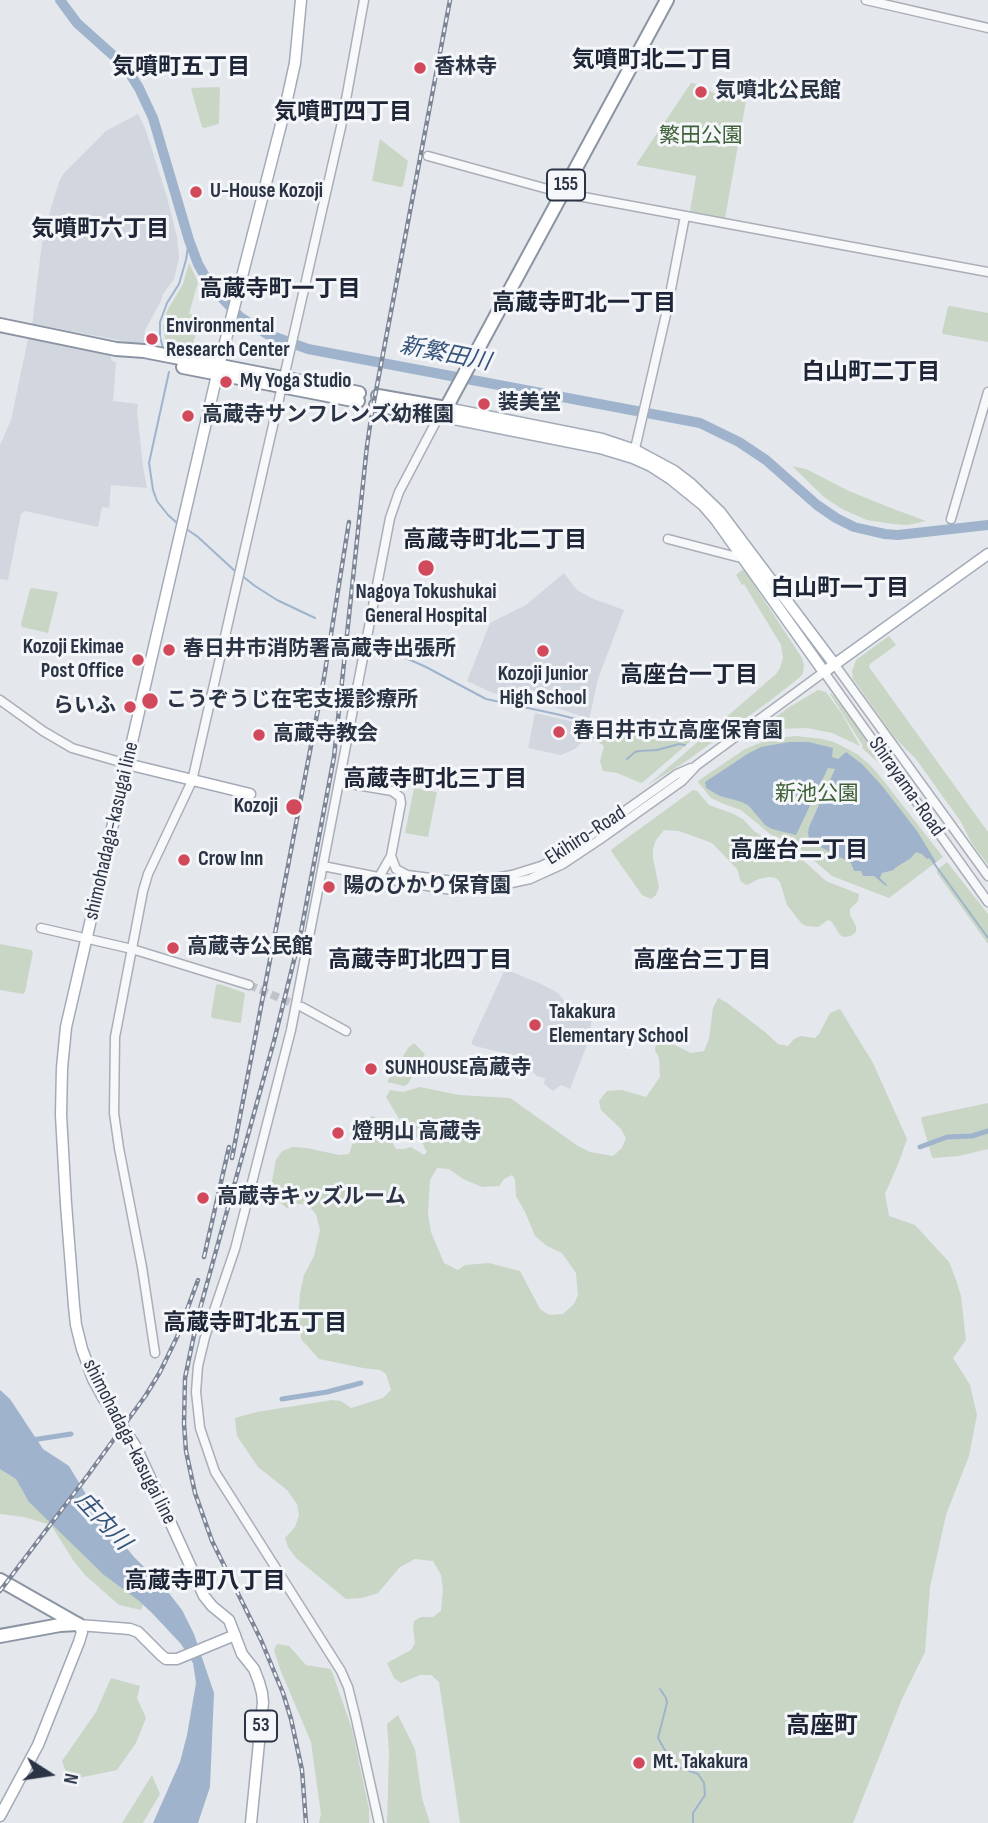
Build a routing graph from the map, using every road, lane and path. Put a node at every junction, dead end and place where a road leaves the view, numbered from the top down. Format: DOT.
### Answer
graph roads {
  1 [pos="302,0"];
  2 [pos="364,0"];
  3 [pos="659,0"];
  4 [pos="667,0"];
  5 [pos="866,0"];
  6 [pos="988,28"];
  7 [pos="428,156"];
  8 [pos="559,192"];
  9 [pos="685,216"];
  10 [pos="988,272"];
  11 [pos="0,325"];
  12 [pos="218,370"];
  13 [pos="283,382"];
  14 [pos="988,392"];
  15 [pos="358,397"];
  16 [pos="377,400"];
  17 [pos="442,410"];
  18 [pos="634,454"];
  19 [pos="951,519"];
  20 [pos="668,539"];
  21 [pos="988,554"];
  22 [pos="737,557"];
  23 [pos="835,665"];
  24 [pos="824,672"];
  25 [pos="0,700"];
  26 [pos="127,764"];
  27 [pos="697,765"];
  28 [pos="192,781"];
  29 [pos="340,782"];
  30 [pos="250,794"];
  31 [pos="391,856"];
  32 [pos="323,866"];
  33 [pos="988,876"];
  34 [pos="379,877"];
  35 [pos="988,902"];
  36 [pos="41,928"];
  37 [pos="86,939"];
  38 [pos="132,949"];
  39 [pos="248,985"];
  40 [pos="302,1007"];
  41 [pos="346,1031"];
  42 [pos="155,1353"];
  43 [pos="0,1580"];
  44 [pos="79,1625"];
  45 [pos="235,1635"];
  46 [pos="0,1636"];
  47 [pos="0,1815"];
  48 [pos="251,1823"];
  49 [pos="379,1823"];
  1 -- 12 [label="main road, shimohadaga-kasugai line"];
  2 -- 13 [label="street"];
  3 -- 8 [label="highway, 155"];
  4 -- 8 [label="highway, 155"];
  5 -- 6 [label="street"];
  7 -- 8 [label="street"];
  8 -- 9 [label="street"];
  8 -- 17 [label="highway, 155"];
  9 -- 10 [label="street"];
  9 -- 18 [label="street"];
  11 -- 12 [label="highway"];
  12 -- 13 [label="highway"];
  12 -- 26 [label="main road, shimohadaga-kasugai line"];
  13 -- 15 [label="highway"];
  13 -- 28 [label="street"];
  14 -- 19 [label="street"];
  16 -- 17 [label="highway"];
  17 -- 18 [label="main road"];
  17 -- 29 [label="street"];
  18 -- 23 [label="main road"];
  18 -- 24 [label="main road"];
  20 -- 22 [label="street"];
  21 -- 23 [label="main road"];
  23 -- 24 [label="main road"];
  23 -- 33 [label="street, Shirayama-Road"];
  24 -- 27 [label="street, Ekihiro-Road"];
  24 -- 35 [label="street, Shirayama-Road"];
  25 -- 26 [label="street"];
  26 -- 28 [label="main road"];
  26 -- 37 [label="main road, shimohadaga-kasugai line"];
  27 -- 31 [label="street, Ekihiro-Road"];
  27 -- 34 [label="street, Ekihiro-Road"];
  28 -- 30 [label="main road"];
  28 -- 38 [label="street"];
  29 -- 31 [label="street"];
  29 -- 32 [label="street"];
  31 -- 34 [label="street"];
  32 -- 34 [label="street, Ekihiro-Road"];
  32 -- 49 [label="street"];
  36 -- 37 [label="street"];
  37 -- 38 [label="street"];
  37 -- 45 [label="main road, shimohadaga-kasugai line"];
  38 -- 39 [label="street"];
  38 -- 42 [label="street"];
  40 -- 41 [label="street"];
  43 -- 44 [label="highway"];
  44 -- 45 [label="main road"];
  44 -- 46 [label="highway"];
  44 -- 47 [label="main road"];
  45 -- 48 [label="main road, 53"];
}
